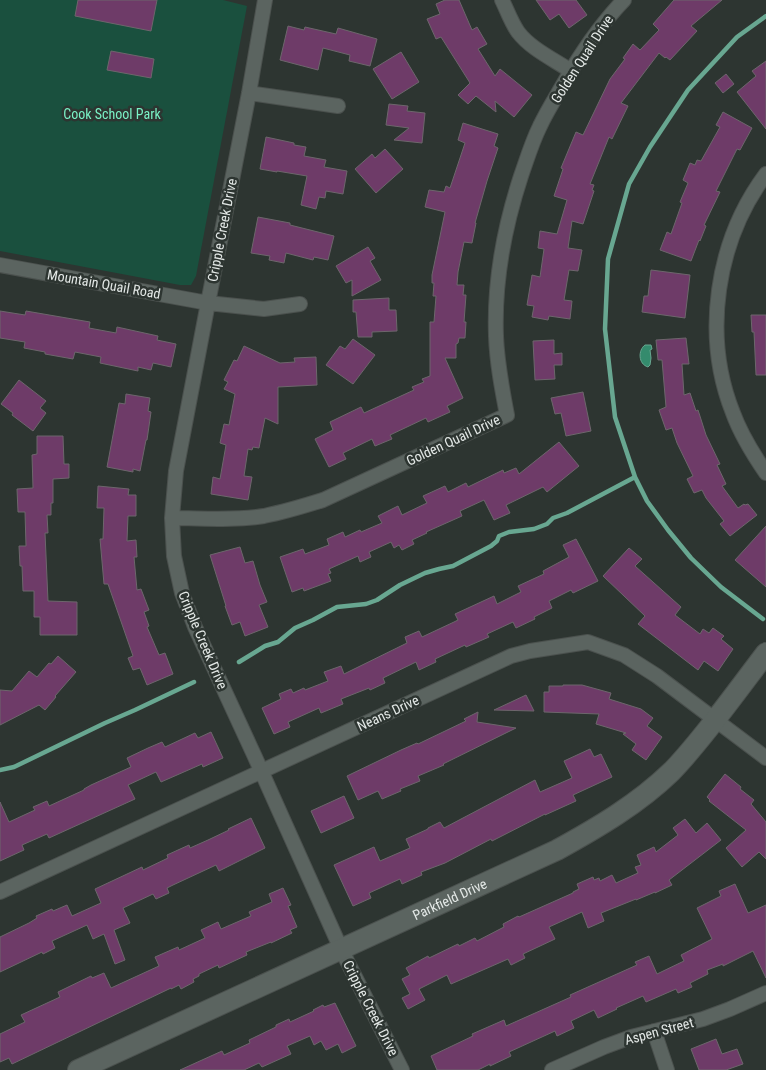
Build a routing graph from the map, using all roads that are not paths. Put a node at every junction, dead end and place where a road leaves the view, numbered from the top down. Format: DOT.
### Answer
graph roads {
  1 [pos="265,0"];
  2 [pos="502,0"];
  3 [pos="624,0"];
  4 [pos="571,71"];
  5 [pos="249,93"];
  6 [pos="338,106"];
  7 [pos="766,174"];
  8 [pos="0,264"];
  9 [pos="208,302"];
  10 [pos="300,304"];
  11 [pos="766,473"];
  12 [pos="172,518"];
  13 [pos="766,653"];
  14 [pos="715,719"];
  15 [pos="766,758"];
  16 [pos="262,772"];
  17 [pos="0,892"];
  18 [pos="341,949"];
  19 [pos="766,993"];
  20 [pos="654,1030"];
  21 [pos="78,1070"];
  22 [pos="402,1070"];
  23 [pos="552,1070"];
  24 [pos="667,1070"];
  1 -- 5 [label="street, Cripple Creek Drive"];
  2 -- 4 [label="street"];
  3 -- 4 [label="street, Golden Quail Drive"];
  4 -- 12 [label="street, Golden Quail Drive"];
  5 -- 6 [label="street"];
  5 -- 9 [label="street, Cripple Creek Drive"];
  7 -- 11 [label="street"];
  8 -- 9 [label="street, Mountain Quail Road"];
  9 -- 10 [label="street, Mountain Quail Road"];
  9 -- 12 [label="street, Cripple Creek Drive"];
  12 -- 16 [label="street, Cripple Creek Drive"];
  13 -- 14 [label="street, Parkfield Drive"];
  14 -- 15 [label="street, Neans Drive"];
  14 -- 16 [label="street, Neans Drive"];
  14 -- 18 [label="street, Parkfield Drive"];
  16 -- 17 [label="street, Neans Drive"];
  16 -- 18 [label="street, Cripple Creek Drive"];
  18 -- 21 [label="street, Parkfield Drive"];
  18 -- 22 [label="street, Cripple Creek Drive"];
  19 -- 20 [label="street, Aspen Street"];
  20 -- 23 [label="street, Aspen Street"];
  20 -- 24 [label="street"];
}
